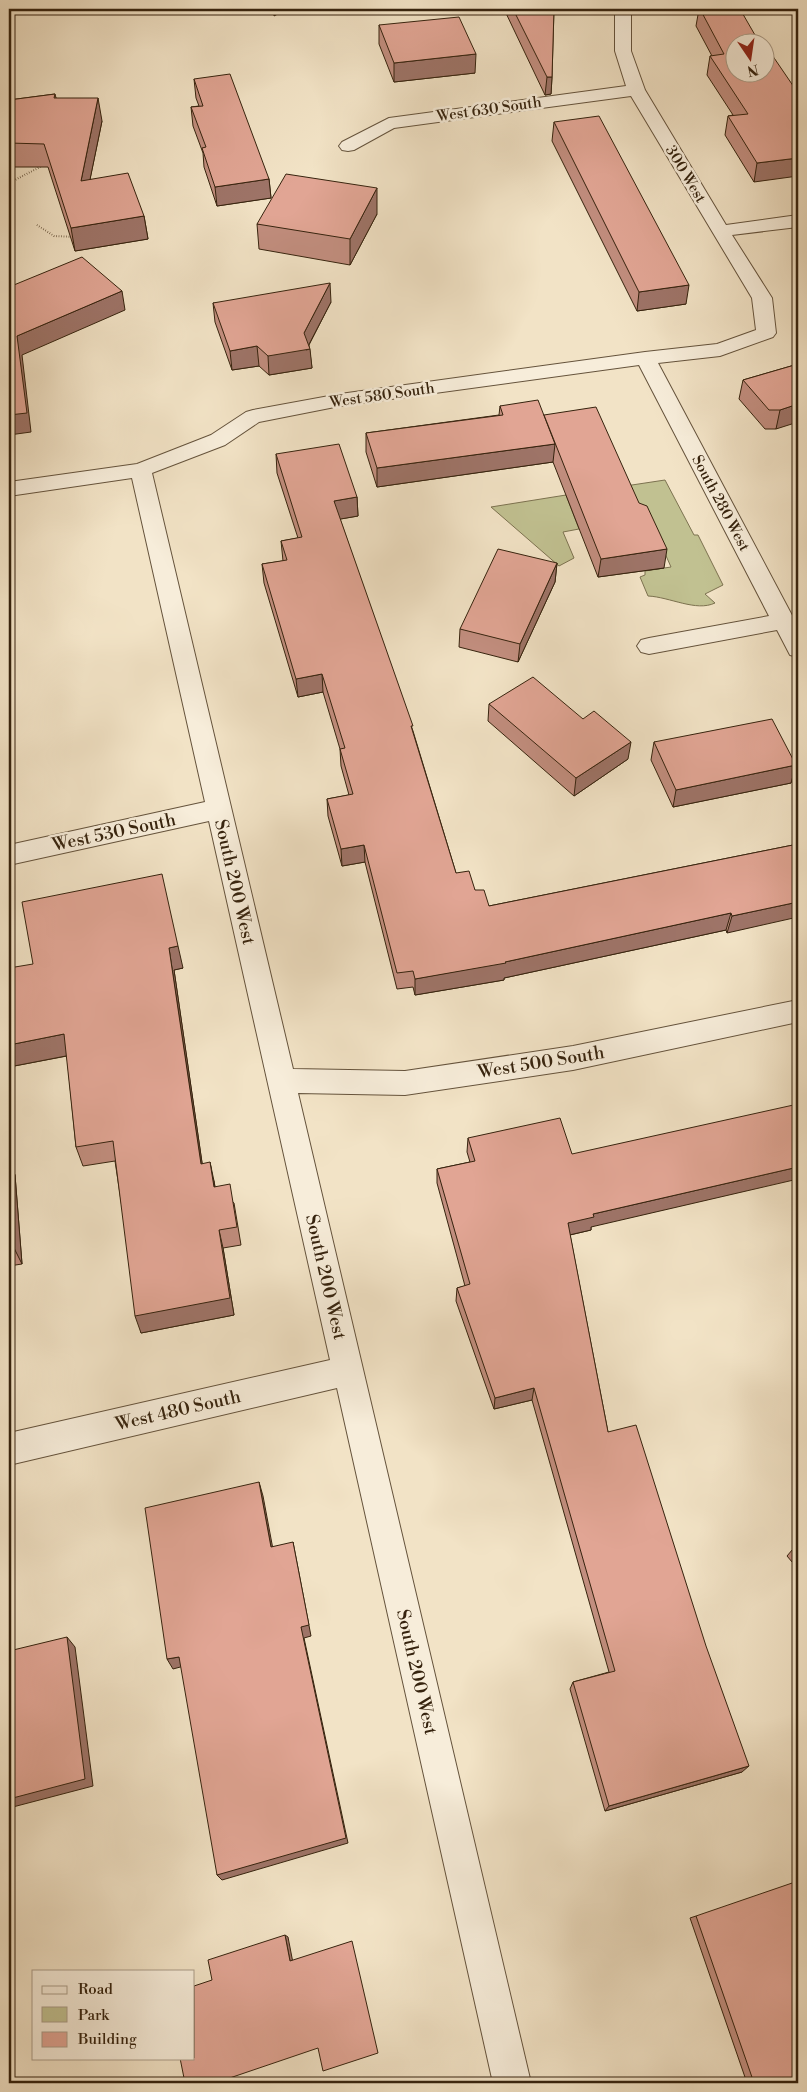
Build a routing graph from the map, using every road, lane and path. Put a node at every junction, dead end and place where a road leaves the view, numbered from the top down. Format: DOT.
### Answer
graph roads {
  1 [pos="623,9"];
  2 [pos="636,90"];
  3 [pos="348,146"];
  4 [pos="45,163"];
  5 [pos="9,183"];
  6 [pos="798,221"];
  7 [pos="37,225"];
  8 [pos="720,231"];
  9 [pos="80,236"];
  10 [pos="766,333"];
  11 [pos="645,358"];
  12 [pos="140,470"];
  13 [pos="9,489"];
  14 [pos="784,621"];
  15 [pos="649,646"];
  16 [pos="798,649"];
  17 [pos="218,809"];
  18 [pos="9,855"];
  19 [pos="798,1011"];
  20 [pos="281,1081"];
  21 [pos="348,1371"];
  22 [pos="9,1449"];
  23 [pos="512,2083"];
  1 -- 2 [label="street, 300 West"];
  2 -- 3 [label="street, West 630 South"];
  2 -- 8 [label="street, 300 West"];
  4 -- 5 [label="path"];
  6 -- 8 [label="street"];
  7 -- 9 [label="path"];
  8 -- 10 [label="street, 300 West"];
  10 -- 11 [label="street, West 580 South"];
  11 -- 12 [label="street, West 580 South"];
  11 -- 14 [label="street, South 280 West"];
  12 -- 13 [label="street, West 580 South"];
  12 -- 17 [label="street, South 200 West"];
  14 -- 15 [label="street"];
  14 -- 16 [label="street, South 280 West"];
  17 -- 18 [label="street, West 530 South"];
  17 -- 20 [label="street, South 200 West"];
  19 -- 20 [label="street, West 500 South"];
  20 -- 21 [label="street, South 200 West"];
  21 -- 22 [label="street, West 480 South"];
  21 -- 23 [label="street, South 200 West"];
}
